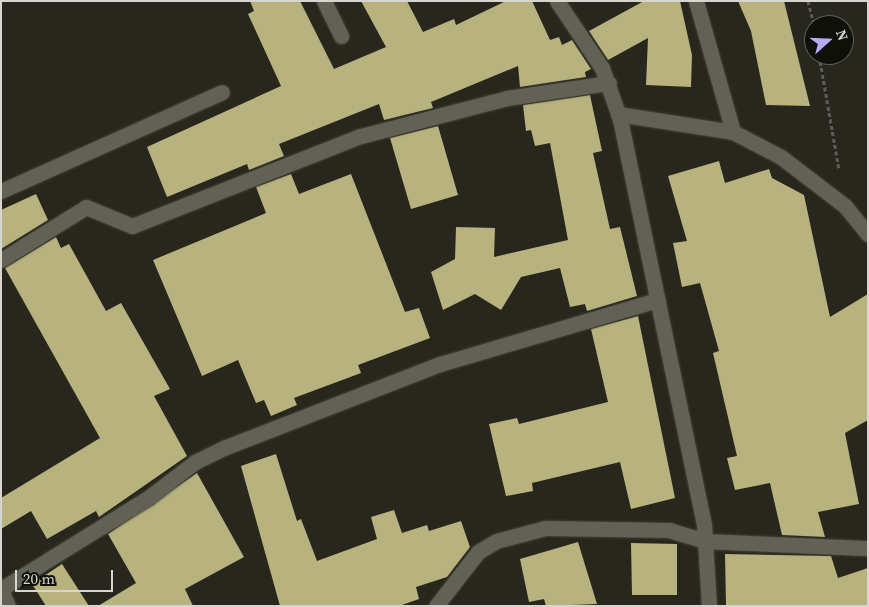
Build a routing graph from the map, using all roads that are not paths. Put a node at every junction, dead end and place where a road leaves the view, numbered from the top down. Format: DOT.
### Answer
graph roads {
  1 [pos="324,1"];
  2 [pos="557,1"];
  3 [pos="696,1"];
  4 [pos="341,36"];
  5 [pos="609,83"];
  6 [pos="222,92"];
  7 [pos="618,114"];
  8 [pos="733,132"];
  9 [pos="1,191"];
  10 [pos="868,234"];
  11 [pos="1,260"];
  12 [pos="658,300"];
  13 [pos="706,541"];
  14 [pos="868,548"];
  15 [pos="1,589"];
  16 [pos="8,606"];
  17 [pos="436,606"];
  18 [pos="709,606"];
  1 -- 4 [label="street"];
  2 -- 5 [label="street"];
  3 -- 8 [label="street"];
  5 -- 7 [label="street"];
  5 -- 11 [label="street"];
  6 -- 9 [label="street"];
  7 -- 8 [label="street"];
  7 -- 12 [label="street"];
  8 -- 10 [label="street"];
  12 -- 13 [label="street"];
  12 -- 15 [label="street"];
  13 -- 14 [label="street"];
  13 -- 17 [label="street"];
  13 -- 18 [label="street"];
  15 -- 16 [label="street"];
}
